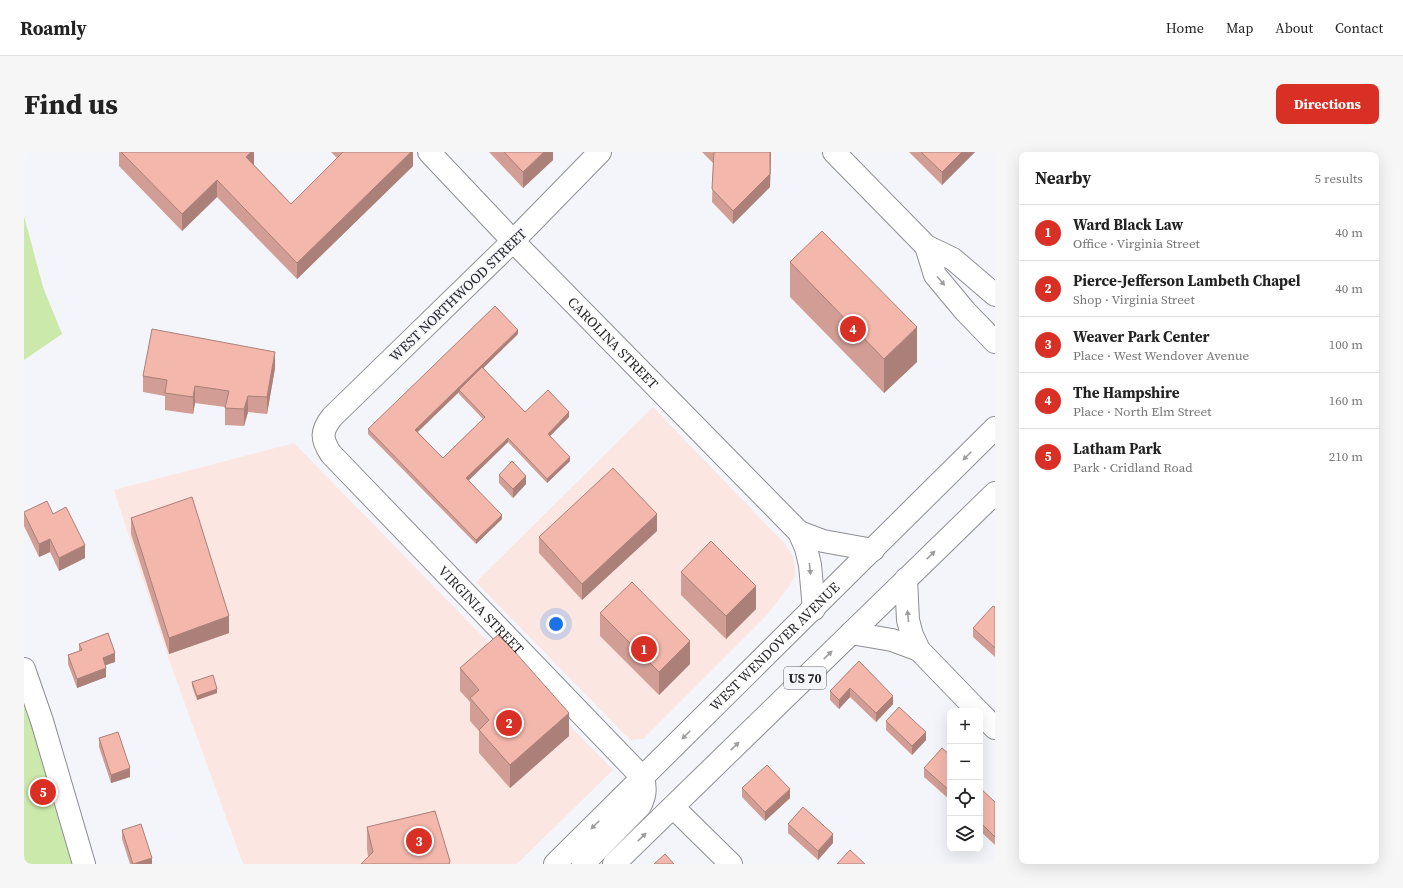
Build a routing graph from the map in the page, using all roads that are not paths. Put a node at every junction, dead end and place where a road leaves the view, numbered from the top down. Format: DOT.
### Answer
graph roads {
  1 [pos="429,152"];
  2 [pos="600,152"];
  3 [pos="834,152"];
  4 [pos="514,241"];
  5 [pos="926,246"];
  6 [pos="995,295"];
  7 [pos="995,342"];
  8 [pos="995,428"];
  9 [pos="323,440"];
  10 [pos="995,493"];
  11 [pos="799,532"];
  12 [pos="873,550"];
  13 [pos="906,579"];
  14 [pos="814,609"];
  15 [pos="851,633"];
  16 [pos="919,650"];
  17 [pos="24,669"];
  18 [pos="975,708"];
  19 [pos="983,716"];
  20 [pos="995,728"];
  21 [pos="643,778"];
  22 [pos="673,807"];
  23 [pos="84,864"];
  24 [pos="555,864"];
  25 [pos="583,864"];
  26 [pos="614,864"];
  27 [pos="731,864"];
  1 -- 4 [label="main road, CAROLINA STREET"];
  2 -- 4 [label="main road, WEST NORTHWOOD STREET"];
  3 -- 5 [label="main road"];
  4 -- 9 [label="main road, WEST NORTHWOOD STREET"];
  4 -- 11 [label="main road, CAROLINA STREET"];
  5 -- 6 [label="main road"];
  5 -- 7 [label="main road, one-way"];
  8 -- 12 [label="main road, WEST WENDOVER AVENUE / US 70, one-way"];
  9 -- 21 [label="main road, VIRGINIA STREET"];
  13 -- 10 [label="main road, US 70, one-way"];
  11 -- 12 [label="main road, CAROLINA STREET"];
  11 -- 14 [label="main road, CAROLINA STREET, one-way"];
  12 -- 14 [label="main road, WEST WENDOVER AVENUE / US 70"];
  13 -- 15 [label="main road, US 70"];
  16 -- 13 [label="main road, one-way"];
  14 -- 21 [label="main road, WEST WENDOVER AVENUE / US 70, one-way"];
  15 -- 16 [label="main road"];
  22 -- 15 [label="main road, US 70, one-way"];
  16 -- 18 [label="main road"];
  17 -- 23 [label="main road"];
  19 -- 20 [label="main road"];
  21 -- 24 [label="main road, WEST WENDOVER AVENUE / US 70, one-way"];
  21 -- 25 [label="main road"];
  26 -- 22 [label="main road, US 70, one-way"];
  22 -- 27 [label="main road"];
}
